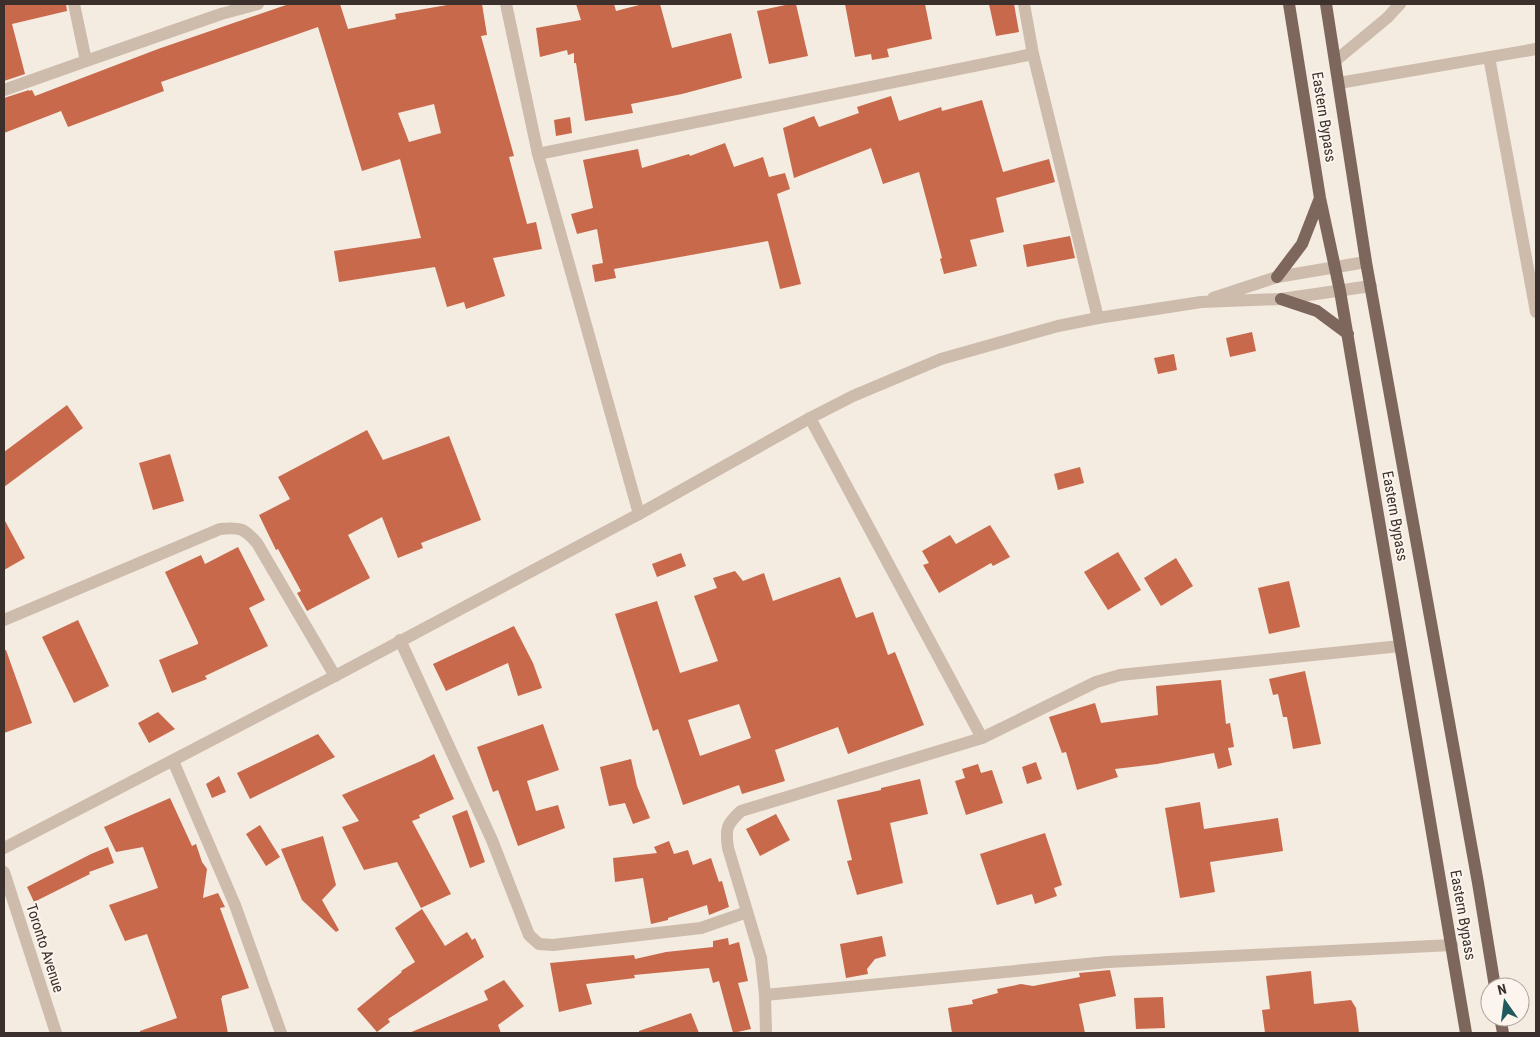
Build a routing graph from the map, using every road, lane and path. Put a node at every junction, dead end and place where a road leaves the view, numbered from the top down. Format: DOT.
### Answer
graph roads {
  1 [pos="74,4"];
  2 [pos="258,4"];
  3 [pos="506,4"];
  4 [pos="1024,4"];
  5 [pos="1289,4"];
  6 [pos="1326,4"];
  7 [pos="1400,4"];
  8 [pos="1536,49"];
  9 [pos="1033,54"];
  10 [pos="1489,57"];
  11 [pos="1335,60"];
  12 [pos="86,61"];
  13 [pos="1339,83"];
  14 [pos="4,90"];
  15 [pos="538,154"];
  16 [pos="1320,198"];
  17 [pos="1366,262"];
  18 [pos="1532,264"];
  19 [pos="1335,268"];
  20 [pos="1277,277"];
  21 [pos="1371,286"];
  22 [pos="1340,291"];
  23 [pos="1282,299"];
  24 [pos="1200,302"];
  25 [pos="1536,312"];
  26 [pos="1098,318"];
  27 [pos="1348,334"];
  28 [pos="810,418"];
  29 [pos="639,514"];
  30 [pos="4,620"];
  31 [pos="400,640"];
  32 [pos="1400,646"];
  33 [pos="335,676"];
  34 [pos="982,738"];
  35 [pos="173,760"];
  36 [pos="4,848"];
  37 [pos="4,872"];
  38 [pos="747,912"];
  39 [pos="1452,945"];
  40 [pos="1493,977"];
  41 [pos="765,995"];
  42 [pos="56,1033"];
  43 [pos="281,1033"];
  44 [pos="766,1033"];
  45 [pos="1466,1033"];
  1 -- 12 [label="street"];
  2 -- 12 [label="street"];
  3 -- 15 [label="street"];
  4 -- 9 [label="street"];
  5 -- 16 [label="main road, Eastern Bypass"];
  6 -- 11 [label="main road, Eastern Bypass"];
  7 -- 11 [label="street"];
  8 -- 10 [label="street"];
  9 -- 15 [label="street"];
  9 -- 26 [label="street"];
  10 -- 13 [label="street"];
  10 -- 18 [label="street"];
  11 -- 13 [label="main road, Eastern Bypass"];
  12 -- 14 [label="street"];
  13 -- 17 [label="main road, Eastern Bypass"];
  15 -- 29 [label="street"];
  16 -- 19 [label="main road, Eastern Bypass"];
  16 -- 20 [label="main road"];
  17 -- 19 [label="street"];
  17 -- 21 [label="main road, Eastern Bypass"];
  18 -- 25 [label="street"];
  19 -- 20 [label="street"];
  19 -- 22 [label="main road, Eastern Bypass"];
  20 -- 24 [label="street"];
  21 -- 22 [label="street"];
  21 -- 40 [label="main road, Eastern Bypass"];
  22 -- 23 [label="street"];
  22 -- 27 [label="main road, Eastern Bypass"];
  23 -- 24 [label="street"];
  23 -- 27 [label="main road"];
  24 -- 26 [label="street"];
  26 -- 28 [label="street"];
  27 -- 32 [label="main road, Eastern Bypass"];
  28 -- 29 [label="street"];
  28 -- 34 [label="street"];
  29 -- 31 [label="street"];
  30 -- 33 [label="street"];
  31 -- 33 [label="street"];
  31 -- 38 [label="street"];
  32 -- 34 [label="street"];
  32 -- 39 [label="main road, Eastern Bypass"];
  33 -- 35 [label="street"];
  34 -- 38 [label="street"];
  35 -- 36 [label="street"];
  35 -- 43 [label="street"];
  37 -- 42 [label="street, Toronto Avenue"];
  38 -- 41 [label="street"];
  39 -- 41 [label="street"];
  39 -- 45 [label="main road, Eastern Bypass"];
  41 -- 44 [label="street"];
}
